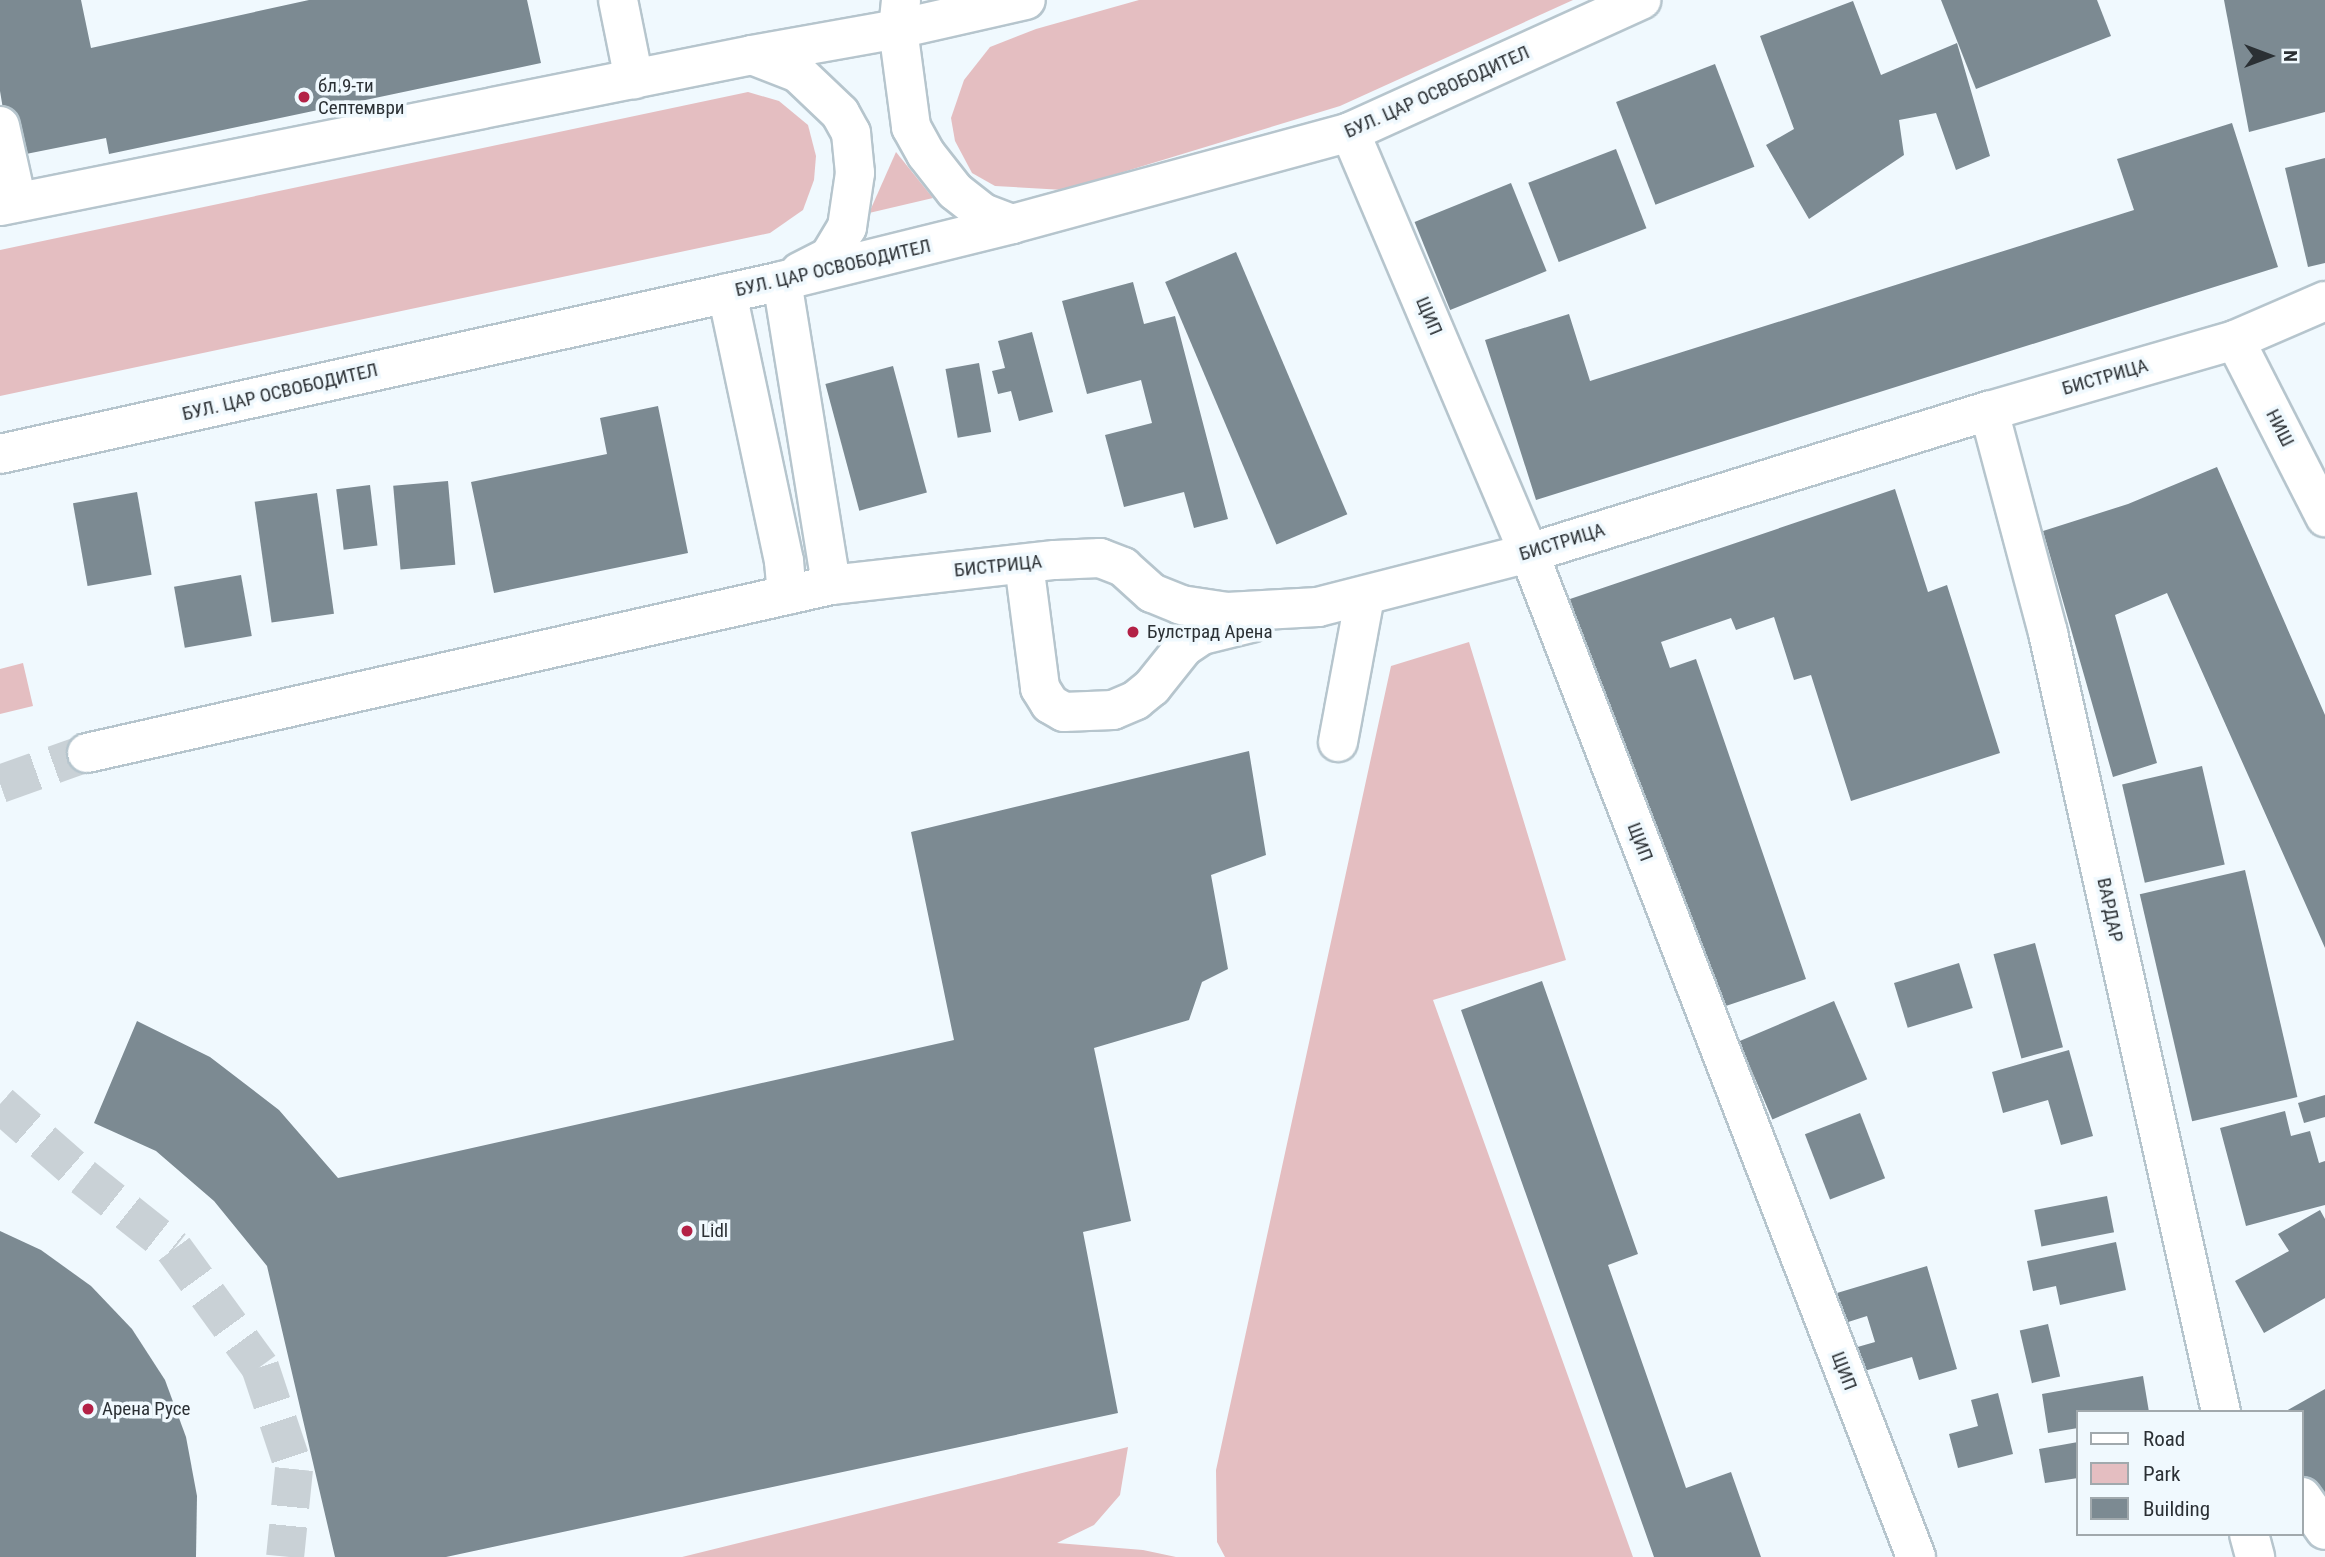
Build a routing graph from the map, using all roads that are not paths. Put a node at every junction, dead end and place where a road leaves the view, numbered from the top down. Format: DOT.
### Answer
graph roads {
  1 [pos="618,0"];
  2 [pos="1026,0"];
  3 [pos="1641,0"];
  4 [pos="899,15"];
  5 [pos="752,55"];
  6 [pos="634,79"];
  7 [pos="0,126"];
  8 [pos="1350,132"];
  9 [pos="9,204"];
  10 [pos="1012,224"];
  11 [pos="782,281"];
  12 [pos="727,293"];
  13 [pos="2325,301"];
  14 [pos="2235,340"];
  15 [pos="1989,411"];
  16 [pos="0,454"];
  17 [pos="2325,517"];
  18 [pos="1529,553"];
  19 [pos="1024,564"];
  20 [pos="831,585"];
  21 [pos="787,595"];
  22 [pos="1365,596"];
  23 [pos="1318,607"];
  24 [pos="1338,742"];
  25 [pos="87,754"];
  26 [pos="2221,1410"];
  27 [pos="2304,1500"];
  28 [pos="2325,1530"];
  29 [pos="2250,1536"];
  30 [pos="1916,1557"];
  31 [pos="2255,1557"];
  1 -- 6 [label="street"];
  2 -- 4 [label="street"];
  3 -- 8 [label="street, БУЛ. ЦАР ОСВОБОДИТЕЛ"];
  4 -- 5 [label="street"];
  4 -- 10 [label="street"];
  5 -- 6 [label="street"];
  5 -- 11 [label="street"];
  6 -- 9 [label="street"];
  7 -- 9 [label="street"];
  8 -- 10 [label="street, БУЛ. ЦАР ОСВОБОДИТЕЛ"];
  8 -- 18 [label="street, ЩИП"];
  10 -- 11 [label="street, БУЛ. ЦАР ОСВОБОДИТЕЛ"];
  11 -- 12 [label="street, БУЛ. ЦАР ОСВОБОДИТЕЛ"];
  11 -- 20 [label="street"];
  12 -- 16 [label="street, БУЛ. ЦАР ОСВОБОДИТЕЛ"];
  12 -- 21 [label="street"];
  13 -- 14 [label="street, БИСТРИЦА"];
  14 -- 15 [label="street, БИСТРИЦА"];
  14 -- 17 [label="street, НИШ"];
  15 -- 18 [label="street, БИСТРИЦА"];
  15 -- 26 [label="street, ВАРДАР"];
  18 -- 22 [label="street, БИСТРИЦА"];
  18 -- 30 [label="street, ЩИП"];
  19 -- 20 [label="street, БИСТРИЦА"];
  19 -- 23 [label="street, БИСТРИЦА"];
  19 -- 23 [label="street"];
  20 -- 21 [label="street, БИСТРИЦА"];
  21 -- 25 [label="street, БИСТРИЦА"];
  22 -- 23 [label="street, БИСТРИЦА"];
  22 -- 24 [label="street"];
  27 -- 28 [label="street"];
  29 -- 31 [label="street"];
}
